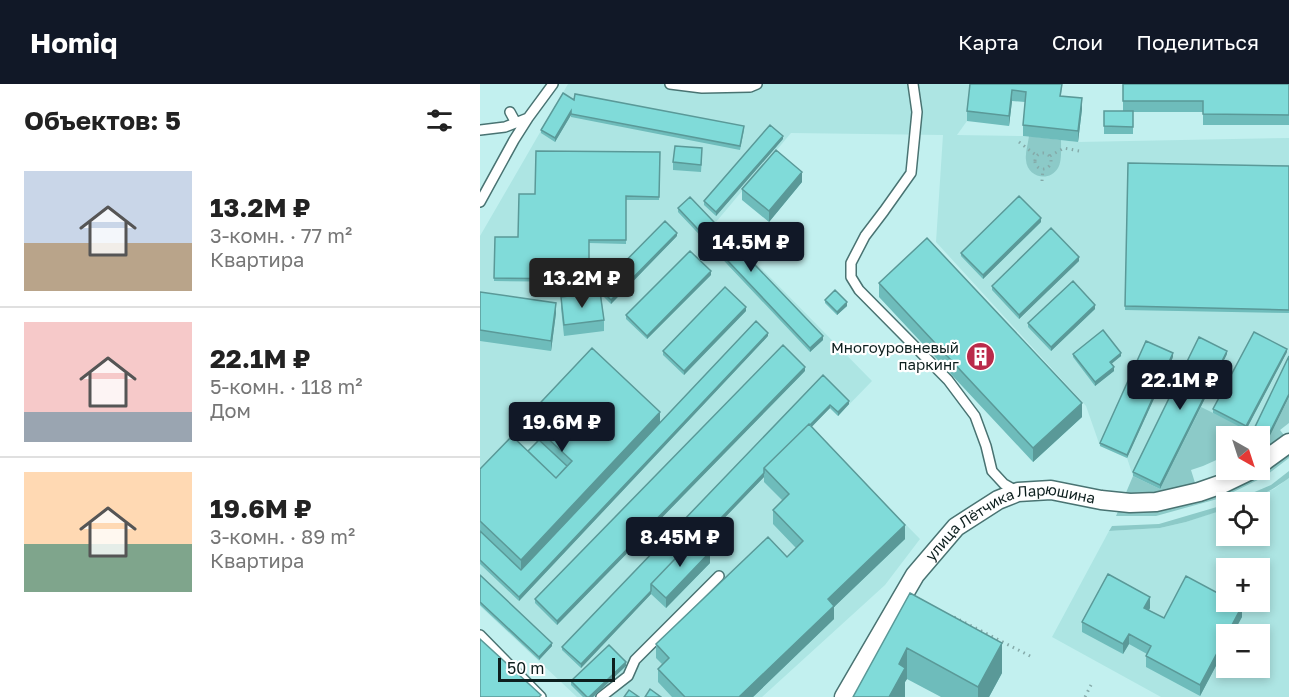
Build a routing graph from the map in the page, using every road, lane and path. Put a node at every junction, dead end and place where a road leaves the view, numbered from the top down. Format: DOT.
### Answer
graph roads {
  1 [pos="553,84"];
  2 [pos="670,84"];
  3 [pos="757,84"];
  4 [pos="913,84"];
  5 [pos="510,112"];
  6 [pos="528,118"];
  7 [pos="516,123"];
  8 [pos="480,130"];
  9 [pos="1019,142"];
  10 [pos="1079,151"];
  11 [pos="1037,156"];
  12 [pos="1050,156"];
  13 [pos="1043,169"];
  14 [pos="1042,181"];
  15 [pos="480,202"];
  16 [pos="1289,443"];
  17 [pos="1270,457"];
  18 [pos="1230,480"];
  19 [pos="1018,492"];
  20 [pos="719,576"];
  21 [pos="949,614"];
  22 [pos="480,635"];
  23 [pos="1032,657"];
  24 [pos="1091,685"];
  25 [pos="541,697"];
  26 [pos="601,697"];
  27 [pos="843,697"];
  28 [pos="1085,697"];
  1 -- 6 [label="lane"];
  2 -- 3 [label="lane"];
  4 -- 19 [label="lane"];
  5 -- 7 [label="lane"];
  6 -- 7 [label="lane"];
  6 -- 15 [label="lane"];
  7 -- 8 [label="lane"];
  9 -- 11 [label="path"];
  10 -- 12 [label="path"];
  11 -- 12 [label="path"];
  11 -- 13 [label="path"];
  12 -- 13 [label="path"];
  13 -- 14 [label="path"];
  16 -- 17 [label="street"];
  18 -- 19 [label="street, улица Лётчика Ларюшина"];
  19 -- 27 [label="street, улица Лётчика Ларюшина"];
  20 -- 26 [label="lane"];
  21 -- 23 [label="path"];
  22 -- 25 [label="lane"];
  24 -- 28 [label="path"];
}
